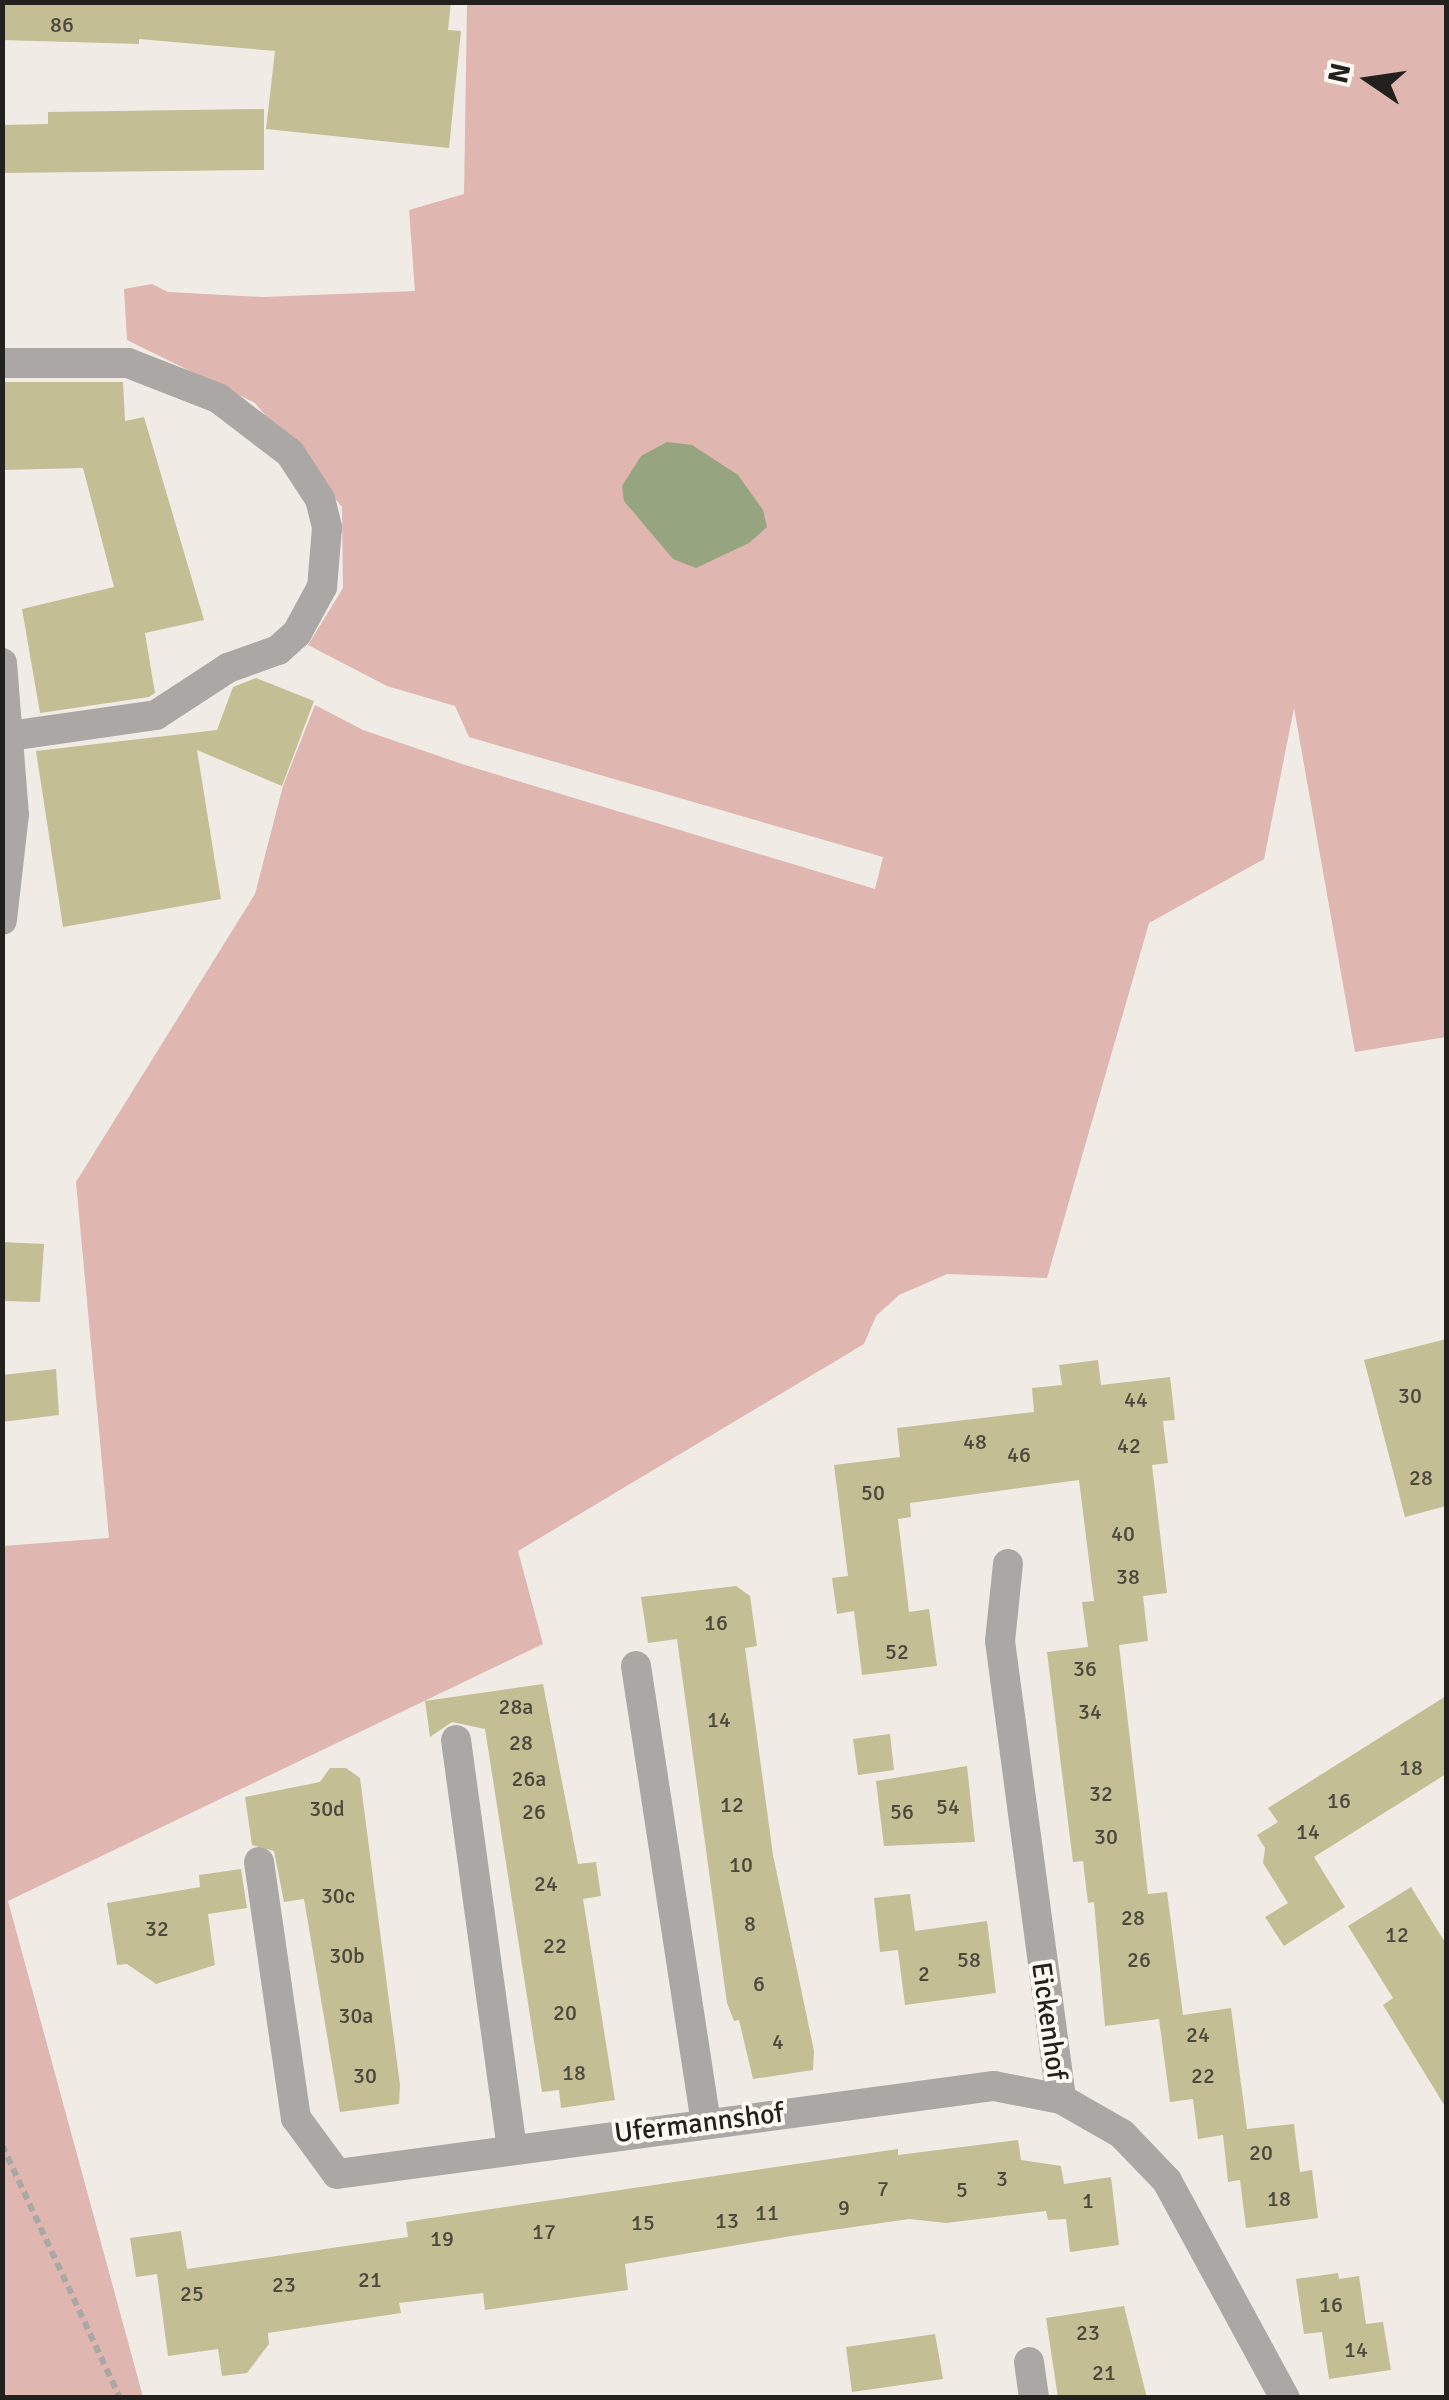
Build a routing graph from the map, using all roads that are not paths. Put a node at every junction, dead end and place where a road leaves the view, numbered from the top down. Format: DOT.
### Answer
graph roads {
  1 [pos="2,363"];
  2 [pos="2,663"];
  3 [pos="11,736"];
  4 [pos="2,920"];
  5 [pos="1008,1564"];
  6 [pos="636,1666"];
  7 [pos="456,1740"];
  8 [pos="259,1862"];
  9 [pos="1061,2099"];
  10 [pos="706,2121"];
  11 [pos="512,2148"];
  12 [pos="1029,2362"];
  13 [pos="1034,2398"];
  14 [pos="1285,2398"];
  1 -- 3 [label="street"];
  2 -- 3 [label="street"];
  3 -- 4 [label="street"];
  5 -- 9 [label="street, Eickenhof"];
  6 -- 10 [label="street"];
  7 -- 11 [label="street"];
  8 -- 11 [label="street, Ufermannshof"];
  9 -- 10 [label="street, Ufermannshof"];
  9 -- 14 [label="street, Eickenhof"];
  10 -- 11 [label="street, Ufermannshof"];
  12 -- 13 [label="street"];
}
